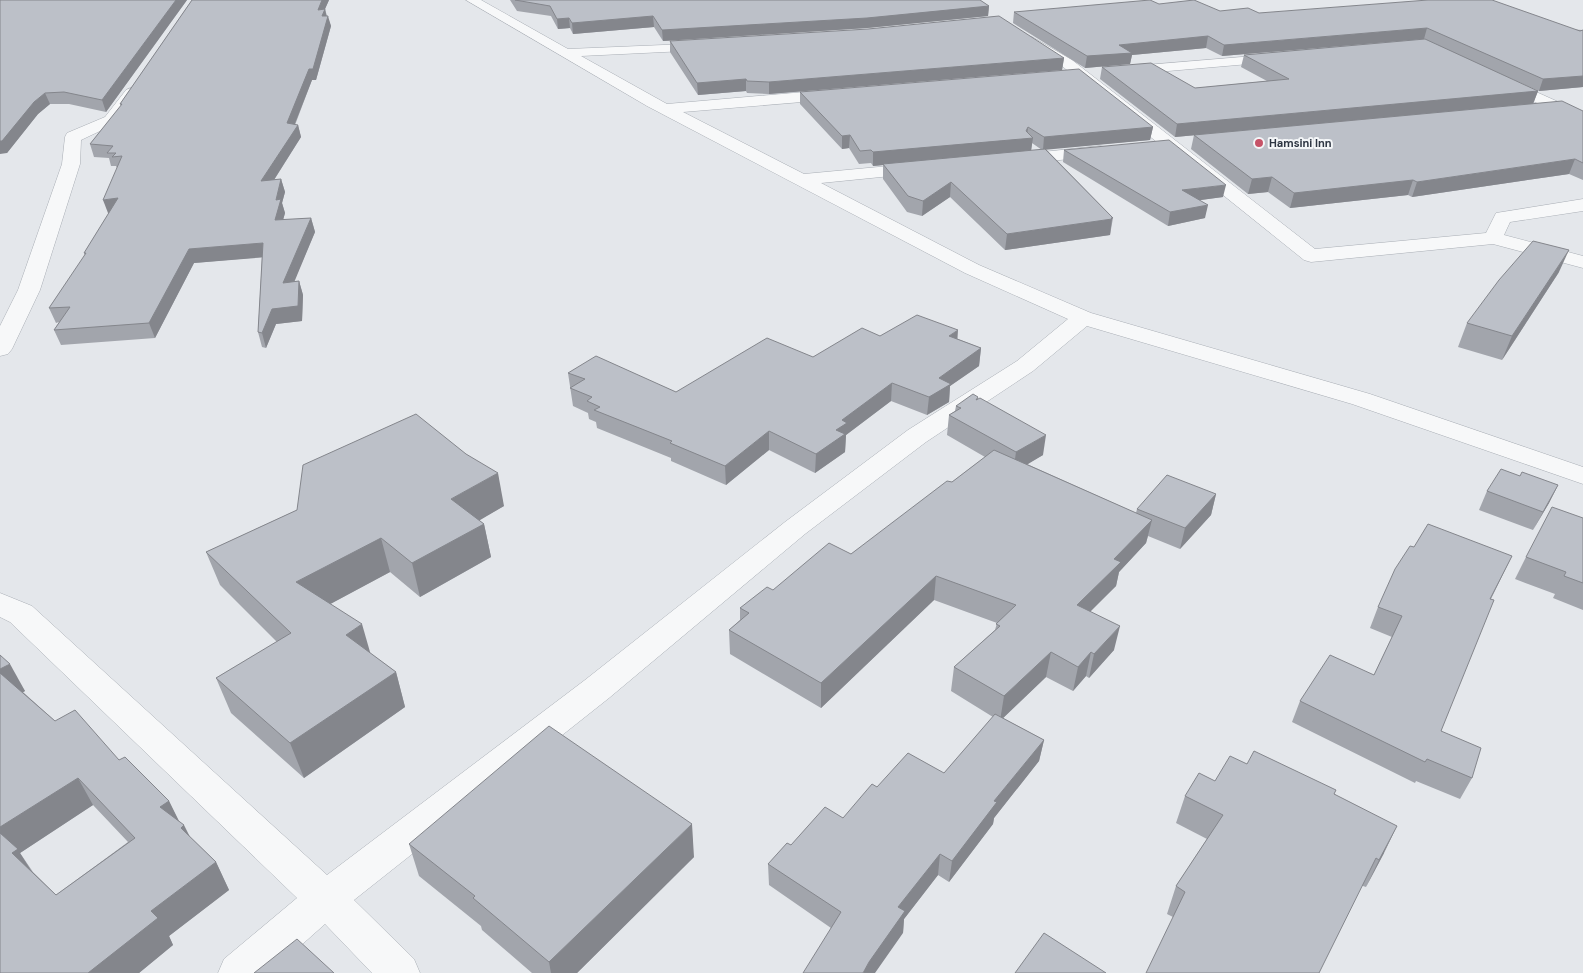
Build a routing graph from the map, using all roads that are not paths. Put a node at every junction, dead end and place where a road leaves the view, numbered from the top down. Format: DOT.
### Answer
graph roads {
  1 [pos="472,0"];
  2 [pos="1017,31"];
  3 [pos="718,45"];
  4 [pos="565,54"];
  5 [pos="1290,57"];
  6 [pos="1488,74"];
  7 [pos="1082,75"];
  8 [pos="1062,76"];
  9 [pos="142,77"];
  10 [pos="857,93"];
  11 [pos="1583,106"];
  12 [pos="1560,108"];
  13 [pos="666,109"];
  14 [pos="1531,111"];
  15 [pos="1583,119"];
  16 [pos="1190,143"];
  17 [pos="1170,145"];
  18 [pos="1151,147"];
  19 [pos="1112,150"];
  20 [pos="995,161"];
  21 [pos="937,167"];
  22 [pos="801,180"];
  23 [pos="1583,205"];
  24 [pos="1493,238"];
  25 [pos="1583,262"];
  26 [pos="1082,318"];
  27 [pos="0,349"];
  28 [pos="1583,476"];
  29 [pos="0,604"];
  30 [pos="324,900"];
  31 [pos="239,973"];
  32 [pos="400,973"];
  1 -- 4 [label="street"];
  2 -- 7 [label="street"];
  3 -- 4 [label="street"];
  4 -- 13 [label="street"];
  5 -- 7 [label="street"];
  6 -- 12 [label="street"];
  7 -- 8 [label="street"];
  7 -- 17 [label="street"];
  9 -- 27 [label="street"];
  10 -- 13 [label="street"];
  11 -- 12 [label="street"];
  12 -- 14 [label="street"];
  12 -- 15 [label="street"];
  13 -- 22 [label="street"];
  16 -- 17 [label="street"];
  17 -- 18 [label="street"];
  17 -- 24 [label="street"];
  19 -- 20 [label="street"];
  21 -- 22 [label="street"];
  22 -- 26 [label="street"];
  23 -- 24 [label="street"];
  24 -- 25 [label="street"];
  26 -- 28 [label="street"];
  26 -- 30 [label="street"];
  29 -- 30 [label="street"];
  30 -- 31 [label="street"];
  30 -- 32 [label="street"];
}
